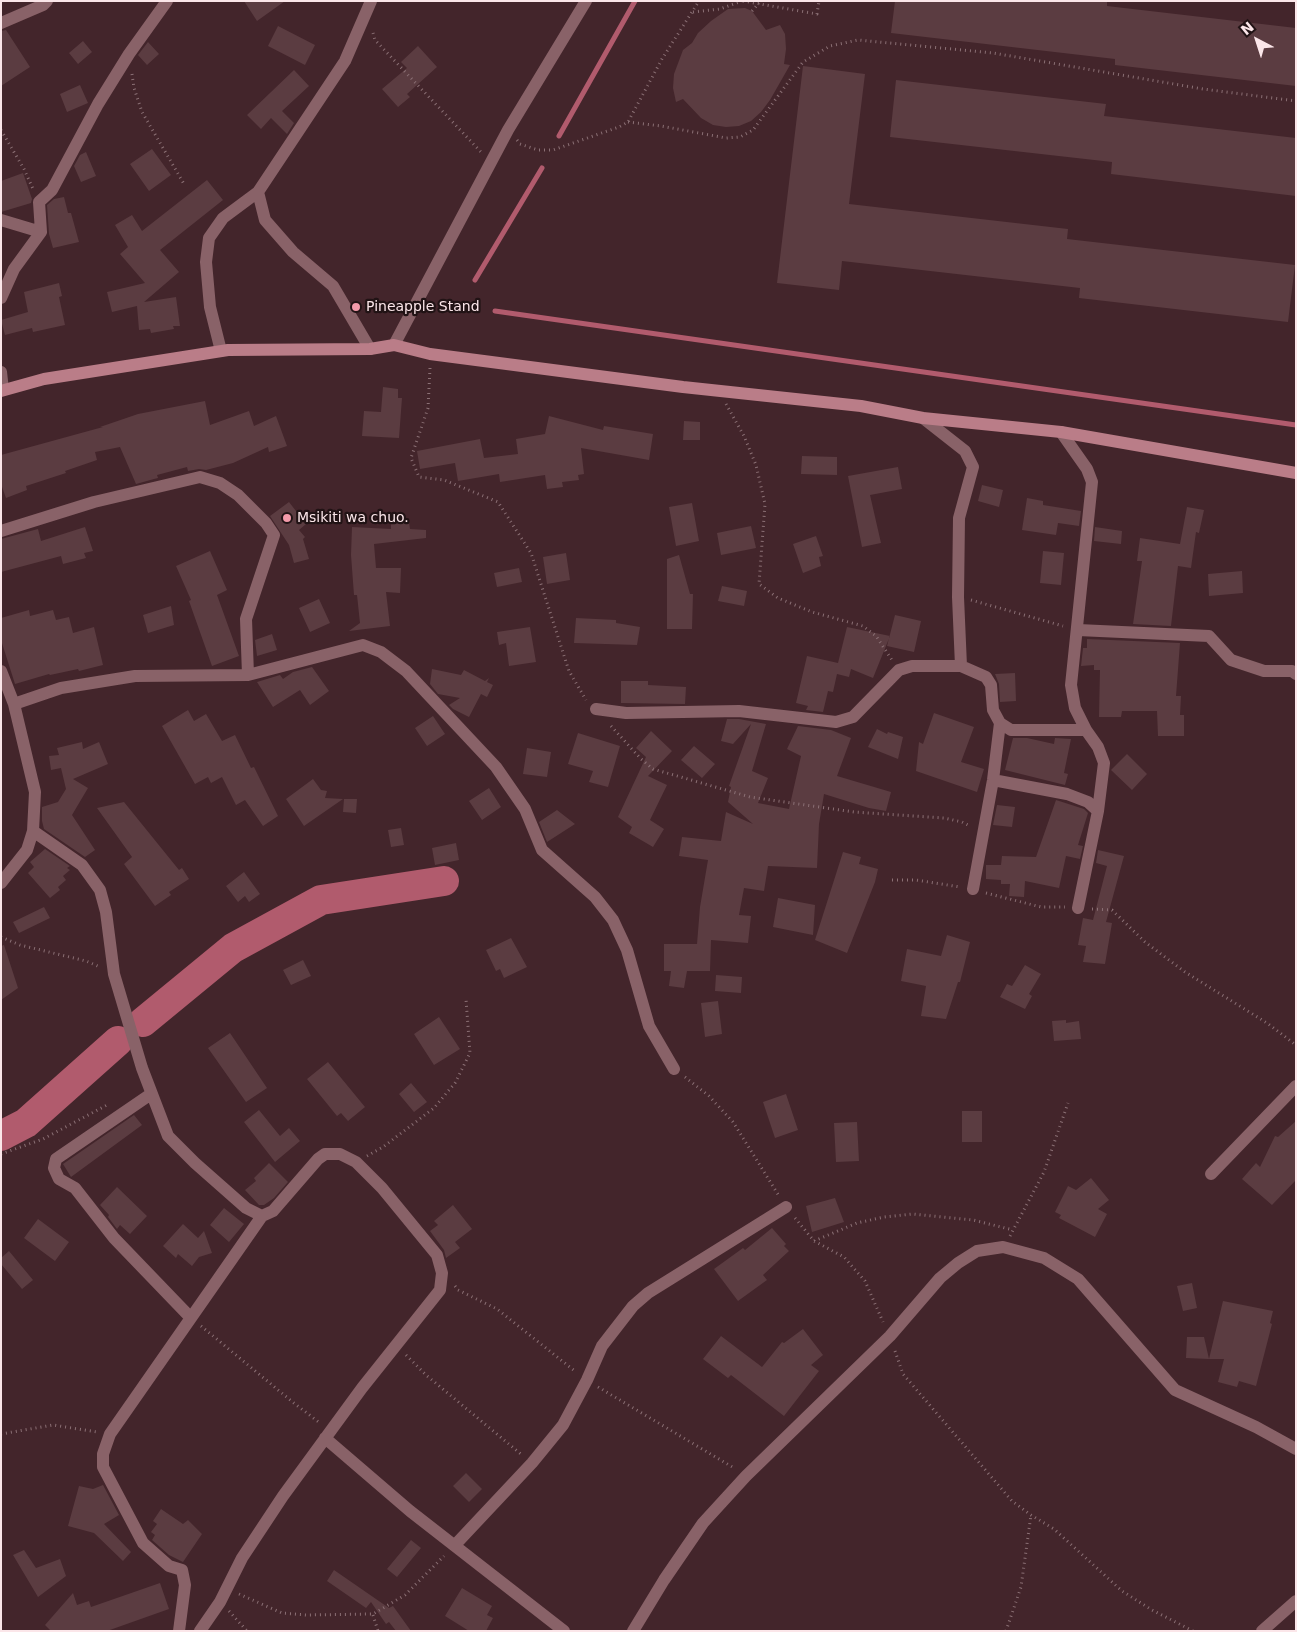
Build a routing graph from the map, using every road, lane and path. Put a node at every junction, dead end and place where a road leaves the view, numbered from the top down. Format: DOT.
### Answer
graph roads {
  1 [pos="48,1"];
  2 [pos="167,1"];
  3 [pos="586,1"];
  4 [pos="699,1"];
  5 [pos="743,1"];
  6 [pos="819,1"];
  7 [pos="759,3"];
  8 [pos="368,7"];
  9 [pos="752,11"];
  10 [pos="692,12"];
  11 [pos="1,23"];
  12 [pos="129,54"];
  13 [pos="1296,101"];
  14 [pos="628,122"];
  15 [pos="1,130"];
  16 [pos="508,130"];
  17 [pos="491,162"];
  18 [pos="184,184"];
  19 [pos="258,192"];
  20 [pos="35,193"];
  21 [pos="1,220"];
  22 [pos="40,232"];
  23 [pos="1,298"];
  24 [pos="394,344"];
  25 [pos="370,349"];
  26 [pos="222,351"];
  27 [pos="430,354"];
  28 [pos="1,372"];
  29 [pos="2,390"];
  30 [pos="719,391"];
  31 [pos="923,418"];
  32 [pos="1061,432"];
  33 [pos="1296,473"];
  34 [pos="1,532"];
  35 [pos="958,597"];
  36 [pos="1078,630"];
  37 [pos="961,666"];
  38 [pos="899,670"];
  39 [pos="1,671"];
  40 [pos="1296,674"];
  41 [pos="248,675"];
  42 [pos="14,704"];
  43 [pos="596,709"];
  44 [pos="1000,723"];
  45 [pos="1086,730"];
  46 [pos="993,780"];
  47 [pos="1098,811"];
  48 [pos="33,831"];
  49 [pos="982,832"];
  50 [pos="892,880"];
  51 [pos="1,883"];
  52 [pos="973,889"];
  53 [pos="1078,908"];
  54 [pos="1,937"];
  55 [pos="114,974"];
  56 [pos="466,999"];
  57 [pos="1296,1046"];
  58 [pos="674,1069"];
  59 [pos="1296,1086"];
  60 [pos="151,1094"];
  61 [pos="113,1102"];
  62 [pos="1068,1103"];
  63 [pos="1,1154"];
  64 [pos="356,1162"];
  65 [pos="1211,1174"];
  66 [pos="786,1207"];
  67 [pos="262,1216"];
  68 [pos="1013,1230"];
  69 [pos="814,1241"];
  70 [pos="1003,1247"];
  71 [pos="190,1317"];
  72 [pos="890,1336"];
  73 [pos="396,1346"];
  74 [pos="1,1434"];
  75 [pos="110,1434"];
  76 [pos="328,1434"];
  77 [pos="1296,1449"];
  78 [pos="532,1463"];
  79 [pos="1031,1515"];
  80 [pos="455,1545"];
  81 [pos="227,1589"];
  82 [pos="1296,1601"];
  83 [pos="220,1602"];
  84 [pos="373,1614"];
  85 [pos="179,1631"];
  86 [pos="200,1631"];
  87 [pos="247,1631"];
  88 [pos="378,1631"];
  89 [pos="564,1631"];
  90 [pos="633,1631"];
  91 [pos="1006,1631"];
  92 [pos="1193,1631"];
  93 [pos="1262,1631"];
  1 -- 11 [label="street"];
  2 -- 12 [label="street"];
  3 -- 16 [label="street"];
  4 -- 10 [label="path"];
  5 -- 7 [label="path"];
  5 -- 10 [label="path"];
  6 -- 7 [label="path"];
  7 -- 9 [label="path"];
  8 -- 17 [label="path"];
  8 -- 19 [label="street"];
  10 -- 14 [label="path"];
  12 -- 18 [label="path"];
  12 -- 22 [label="street"];
  13 -- 14 [label="path"];
  14 -- 16 [label="path"];
  15 -- 20 [label="path"];
  16 -- 17 [label="street"];
  17 -- 24 [label="street"];
  19 -- 25 [label="street"];
  19 -- 26 [label="street"];
  21 -- 22 [label="street"];
  22 -- 23 [label="street"];
  24 -- 25 [label="main road"];
  24 -- 27 [label="main road"];
  25 -- 26 [label="main road"];
  26 -- 29 [label="main road"];
  27 -- 30 [label="main road"];
  27 -- 43 [label="path"];
  28 -- 29 [label="street"];
  30 -- 31 [label="main road"];
  30 -- 38 [label="path"];
  31 -- 32 [label="main road"];
  31 -- 35 [label="street"];
  32 -- 33 [label="main road"];
  32 -- 36 [label="street"];
  34 -- 41 [label="street"];
  35 -- 36 [label="path"];
  35 -- 37 [label="street"];
  36 -- 40 [label="street"];
  36 -- 45 [label="street"];
  37 -- 38 [label="street"];
  37 -- 44 [label="street"];
  38 -- 43 [label="street"];
  39 -- 42 [label="street"];
  41 -- 42 [label="street"];
  41 -- 58 [label="street"];
  42 -- 48 [label="street"];
  43 -- 49 [label="path"];
  44 -- 45 [label="street"];
  44 -- 46 [label="street"];
  45 -- 47 [label="street"];
  46 -- 47 [label="street"];
  46 -- 49 [label="street"];
  47 -- 53 [label="street"];
  48 -- 51 [label="street"];
  48 -- 55 [label="street"];
  49 -- 52 [label="street"];
  50 -- 52 [label="path"];
  52 -- 53 [label="path"];
  53 -- 57 [label="path"];
  54 -- 55 [label="path"];
  55 -- 60 [label="street"];
  56 -- 64 [label="path"];
  59 -- 65 [label="street"];
  60 -- 67 [label="street"];
  60 -- 71 [label="street"];
  61 -- 63 [label="path"];
  62 -- 68 [label="path"];
  64 -- 67 [label="street"];
  64 -- 73 [label="street"];
  66 -- 78 [label="street"];
  67 -- 71 [label="street"];
  68 -- 69 [label="path"];
  68 -- 70 [label="path"];
  70 -- 72 [label="street"];
  70 -- 77 [label="street"];
  71 -- 75 [label="street"];
  71 -- 76 [label="path"];
  72 -- 79 [label="path"];
  72 -- 90 [label="street"];
  73 -- 76 [label="street"];
  73 -- 78 [label="path"];
  74 -- 75 [label="path"];
  75 -- 85 [label="street"];
  76 -- 80 [label="street"];
  76 -- 81 [label="street"];
  78 -- 80 [label="street"];
  79 -- 91 [label="path"];
  79 -- 92 [label="path"];
  80 -- 84 [label="path"];
  80 -- 89 [label="street"];
  81 -- 83 [label="street"];
  81 -- 84 [label="path"];
  82 -- 93 [label="street"];
  83 -- 86 [label="street"];
  83 -- 87 [label="path"];
  84 -- 88 [label="path"];
}
